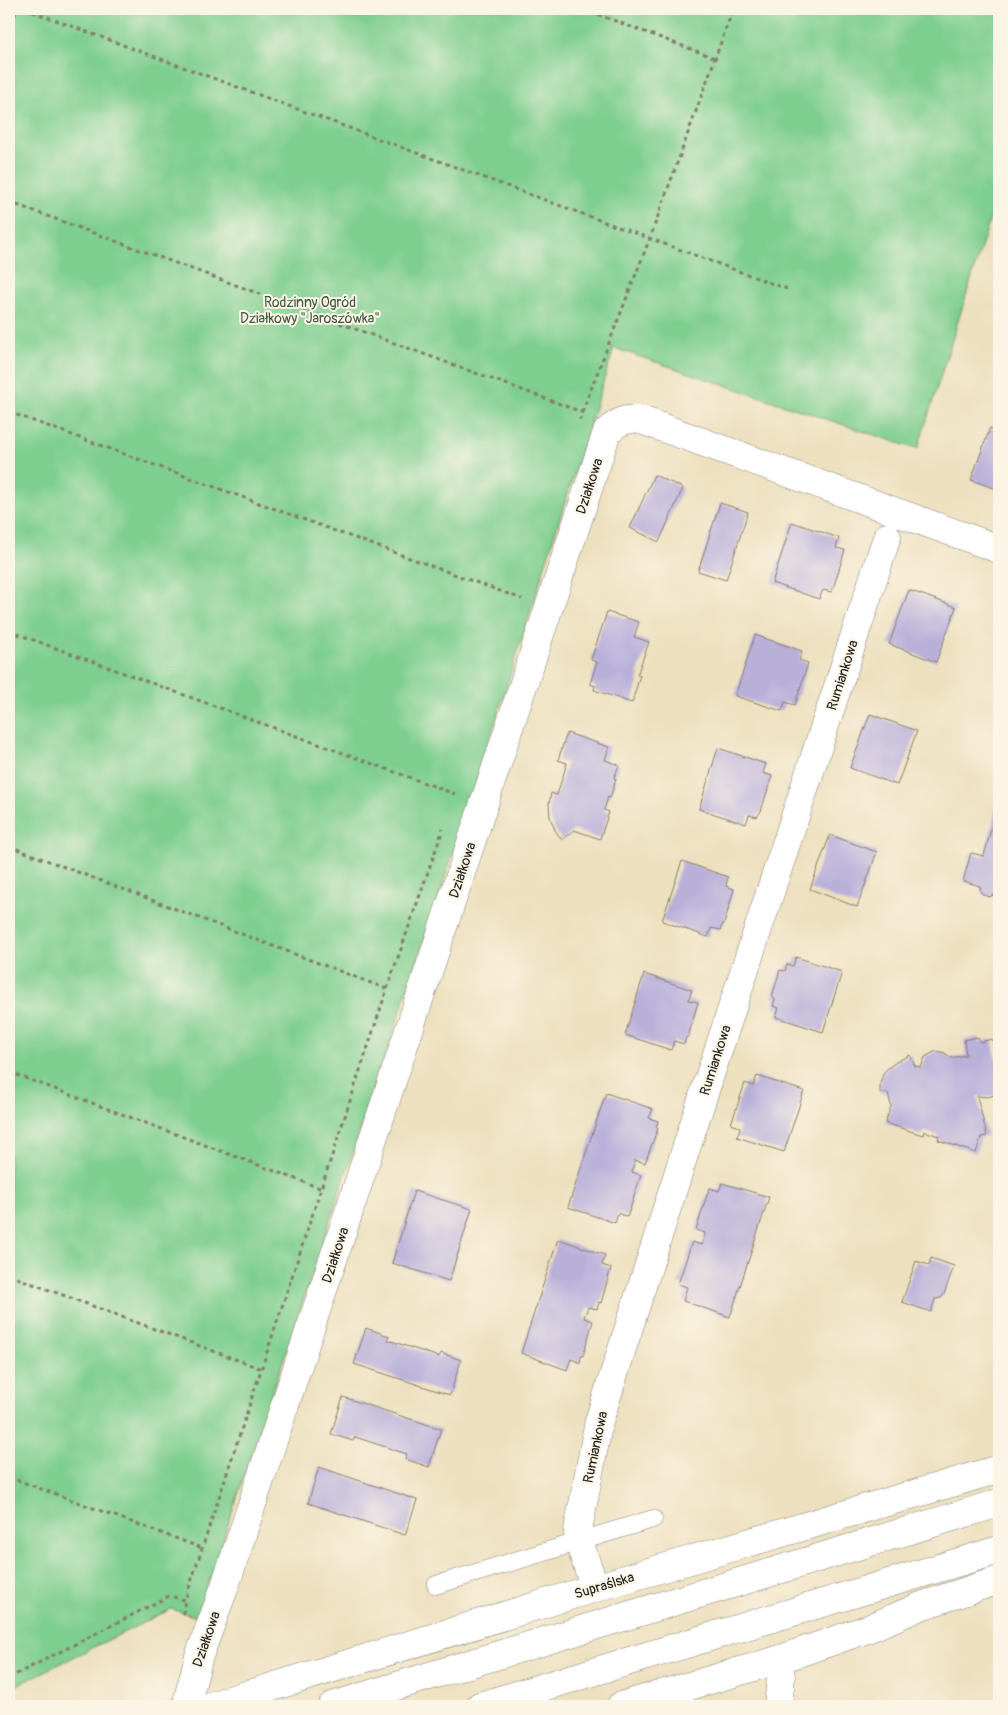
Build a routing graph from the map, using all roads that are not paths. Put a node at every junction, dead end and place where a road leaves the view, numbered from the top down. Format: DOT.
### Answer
graph roads {
  1 [pos="887,537"];
  2 [pos="999,549"];
  3 [pos="999,1469"];
  4 [pos="999,1503"];
  5 [pos="653,1519"];
  6 [pos="579,1542"];
  7 [pos="999,1550"];
  8 [pos="999,1580"];
  9 [pos="436,1585"];
  10 [pos="595,1588"];
  11 [pos="778,1660"];
  12 [pos="186,1706"];
  13 [pos="210,1706"];
  14 [pos="332,1706"];
  15 [pos="480,1706"];
  16 [pos="621,1706"];
  17 [pos="778,1706"];
  1 -- 6 [label="street, Rumiankowa"];
  2 -- 12 [label="street, Działkowa"];
  3 -- 10 [label="street, Supraślska"];
  4 -- 14 [label="street"];
  5 -- 6 [label="lane"];
  6 -- 9 [label="lane"];
  6 -- 10 [label="street, Rumiankowa"];
  7 -- 15 [label="street"];
  8 -- 11 [label="street"];
  10 -- 13 [label="street, Supraślska"];
  11 -- 16 [label="street"];
  11 -- 17 [label="street"];
}
